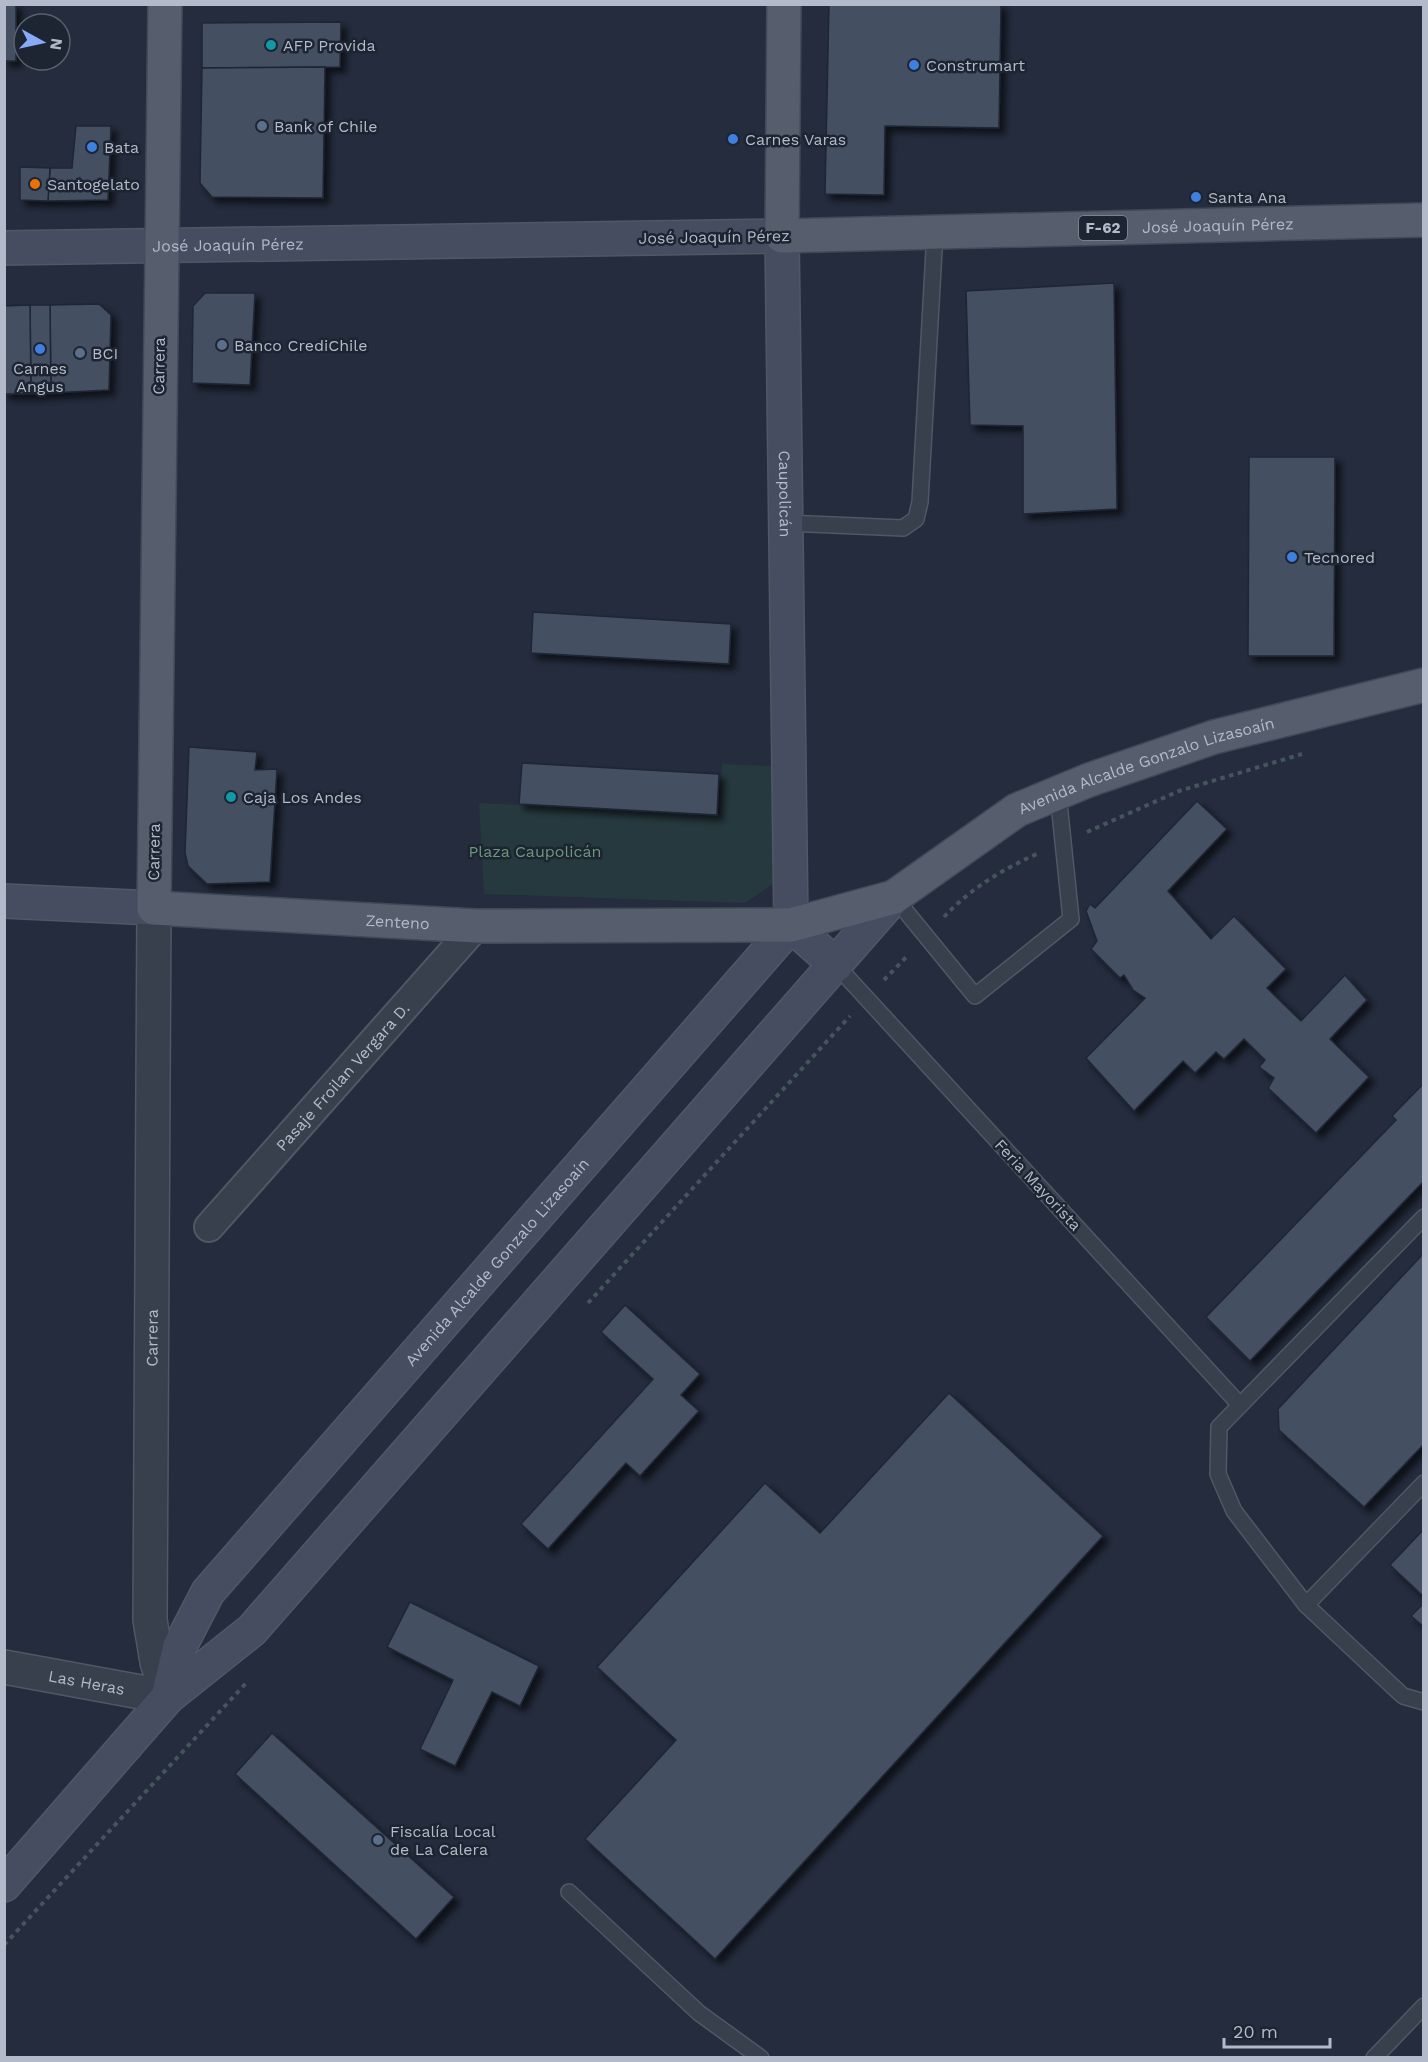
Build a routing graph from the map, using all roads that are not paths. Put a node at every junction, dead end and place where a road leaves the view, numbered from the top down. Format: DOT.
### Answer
graph roads {
  1 [pos="165,4"];
  2 [pos="784,4"];
  3 [pos="1424,220"];
  4 [pos="935,232"];
  5 [pos="782,236"];
  6 [pos="161,245"];
  7 [pos="4,248"];
  8 [pos="786,523"];
  9 [pos="1424,685"];
  10 [pos="1058,793"];
  11 [pos="894,897"];
  12 [pos="4,901"];
  13 [pos="154,908"];
  14 [pos="791,925"];
  15 [pos="476,926"];
  16 [pos="836,965"];
  17 [pos="1424,1217"];
  18 [pos="209,1227"];
  19 [pos="1240,1405"];
  20 [pos="1424,1483"];
  21 [pos="1306,1605"];
  22 [pos="4,1667"];
  23 [pos="168,1697"];
  24 [pos="1424,1702"];
  25 [pos="4,1885"];
  26 [pos="569,1892"];
  27 [pos="1424,2006"];
  28 [pos="761,2058"];
  29 [pos="1374,2058"];
  1 -- 6 [label="main road, Carrera"];
  2 -- 5 [label="main road, Caupolicán"];
  3 -- 4 [label="main road, José Joaquín Pérez / F-62"];
  4 -- 5 [label="main road, José Joaquín Pérez / F-62"];
  4 -- 8 [label="lane"];
  5 -- 6 [label="main road, José Joaquín Pérez"];
  5 -- 8 [label="main road, Caupolicán"];
  6 -- 7 [label="main road, José Joaquín Pérez"];
  6 -- 13 [label="main road, Carrera"];
  8 -- 14 [label="main road, Caupolicán"];
  9 -- 10 [label="main road, Avenida Alcalde Gonzalo Lizasoaín"];
  10 -- 11 [label="main road, Avenida Alcalde Gonzalo Lizasoaín"];
  10 -- 11 [label="lane"];
  11 -- 14 [label="main road, Avenida Alcalde Gonzalo Lizasoaín"];
  11 -- 16 [label="main road, Avenida Alcalde Gonzalo Lizasoaín"];
  12 -- 13 [label="main road, Zenteno"];
  13 -- 15 [label="main road, Zenteno"];
  13 -- 23 [label="street, Carrera"];
  14 -- 15 [label="main road, Zenteno"];
  14 -- 16 [label="main road"];
  14 -- 23 [label="main road, Avenida Alcalde Gonzalo Lizasoaín"];
  15 -- 18 [label="street, Pasaje Froilan Vergara D."];
  16 -- 19 [label="lane, Feria Mayorista"];
  16 -- 23 [label="main road, Avenida Alcalde Gonzalo Lizasoaín"];
  17 -- 19 [label="lane"];
  19 -- 21 [label="lane"];
  20 -- 21 [label="lane"];
  21 -- 24 [label="lane"];
  22 -- 23 [label="street, Las Heras"];
  23 -- 25 [label="main road, Avenida Alcalde Gonzalo Lizasoaín"];
  26 -- 28 [label="lane"];
  27 -- 29 [label="lane"];
}
